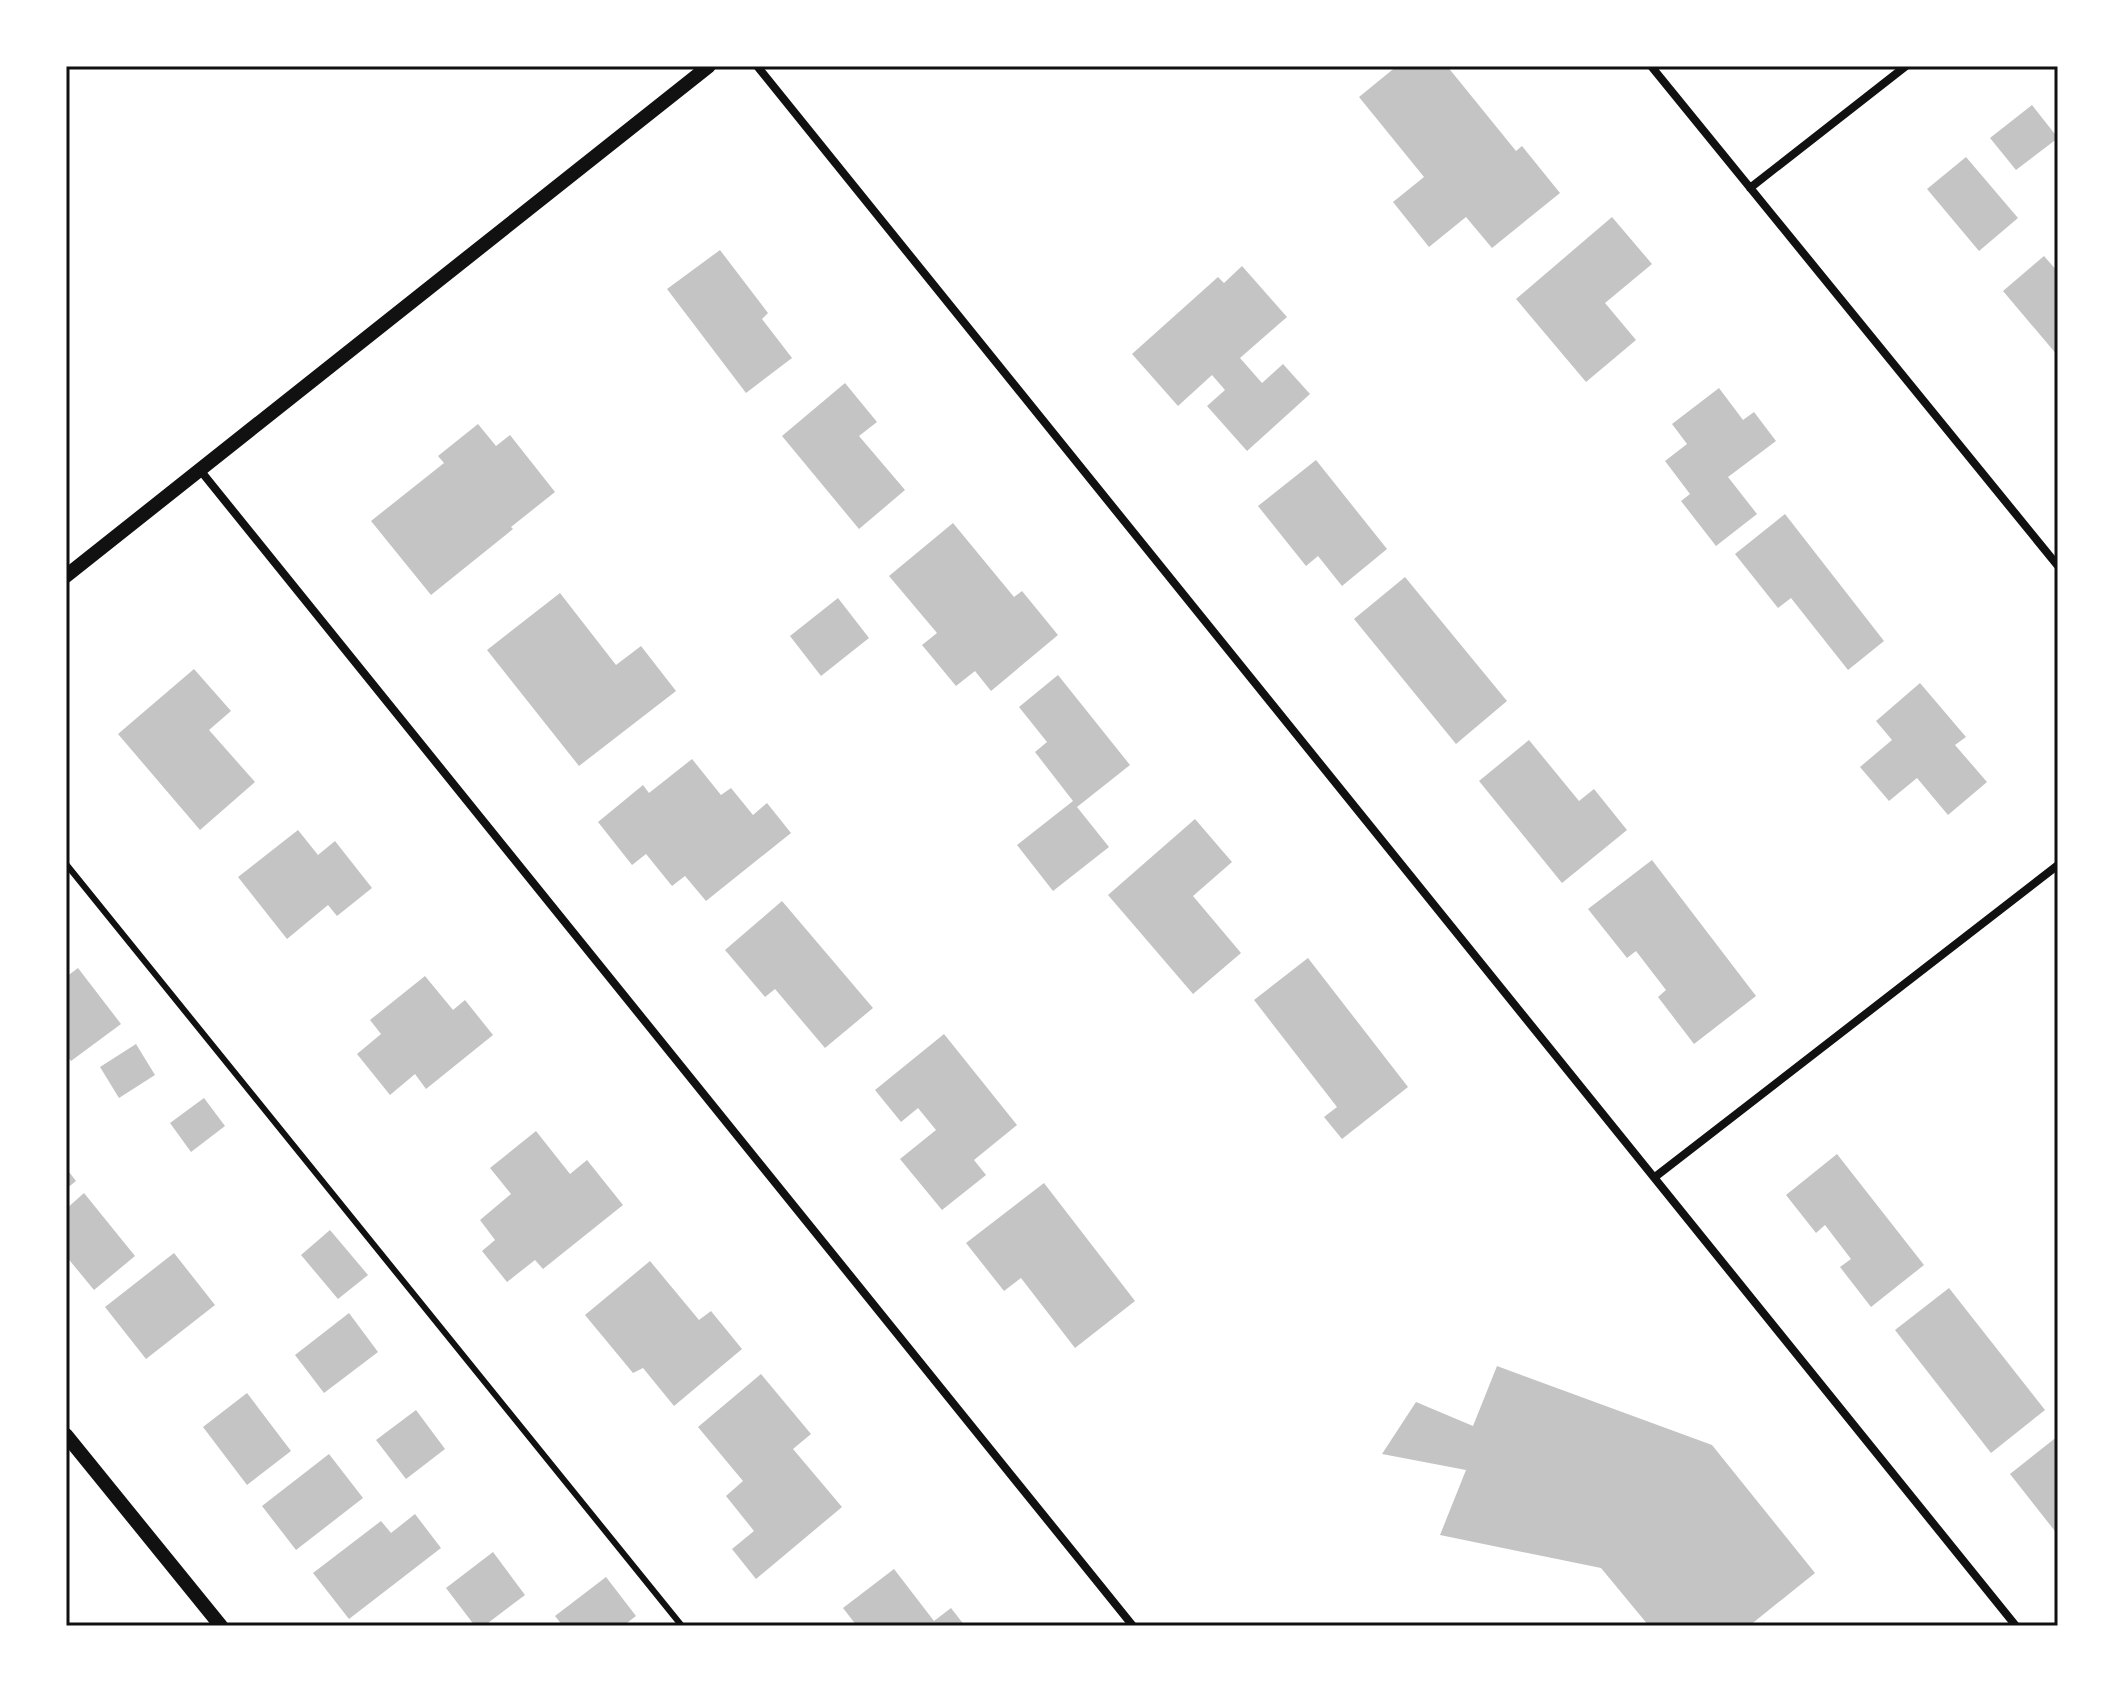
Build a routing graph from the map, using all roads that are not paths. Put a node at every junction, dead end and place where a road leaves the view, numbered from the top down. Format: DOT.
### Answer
graph roads {
  1 [pos="709,66"];
  2 [pos="757,66"];
  3 [pos="1651,66"];
  4 [pos="1906,66"];
  5 [pos="1750,188"];
  6 [pos="200,470"];
  7 [pos="2058,566"];
  8 [pos="66,576"];
  9 [pos="66,864"];
  10 [pos="2058,865"];
  11 [pos="1655,1177"];
  12 [pos="66,1435"];
  13 [pos="221,1626"];
  14 [pos="682,1626"];
  15 [pos="1133,1626"];
  16 [pos="2016,1626"];
  1 -- 6 [label="street"];
  2 -- 11 [label="street"];
  3 -- 5 [label="street"];
  4 -- 5 [label="street"];
  5 -- 7 [label="street"];
  6 -- 8 [label="street"];
  6 -- 15 [label="street"];
  9 -- 14 [label="lane"];
  10 -- 11 [label="street"];
  11 -- 16 [label="street"];
  12 -- 13 [label="street"];
}
